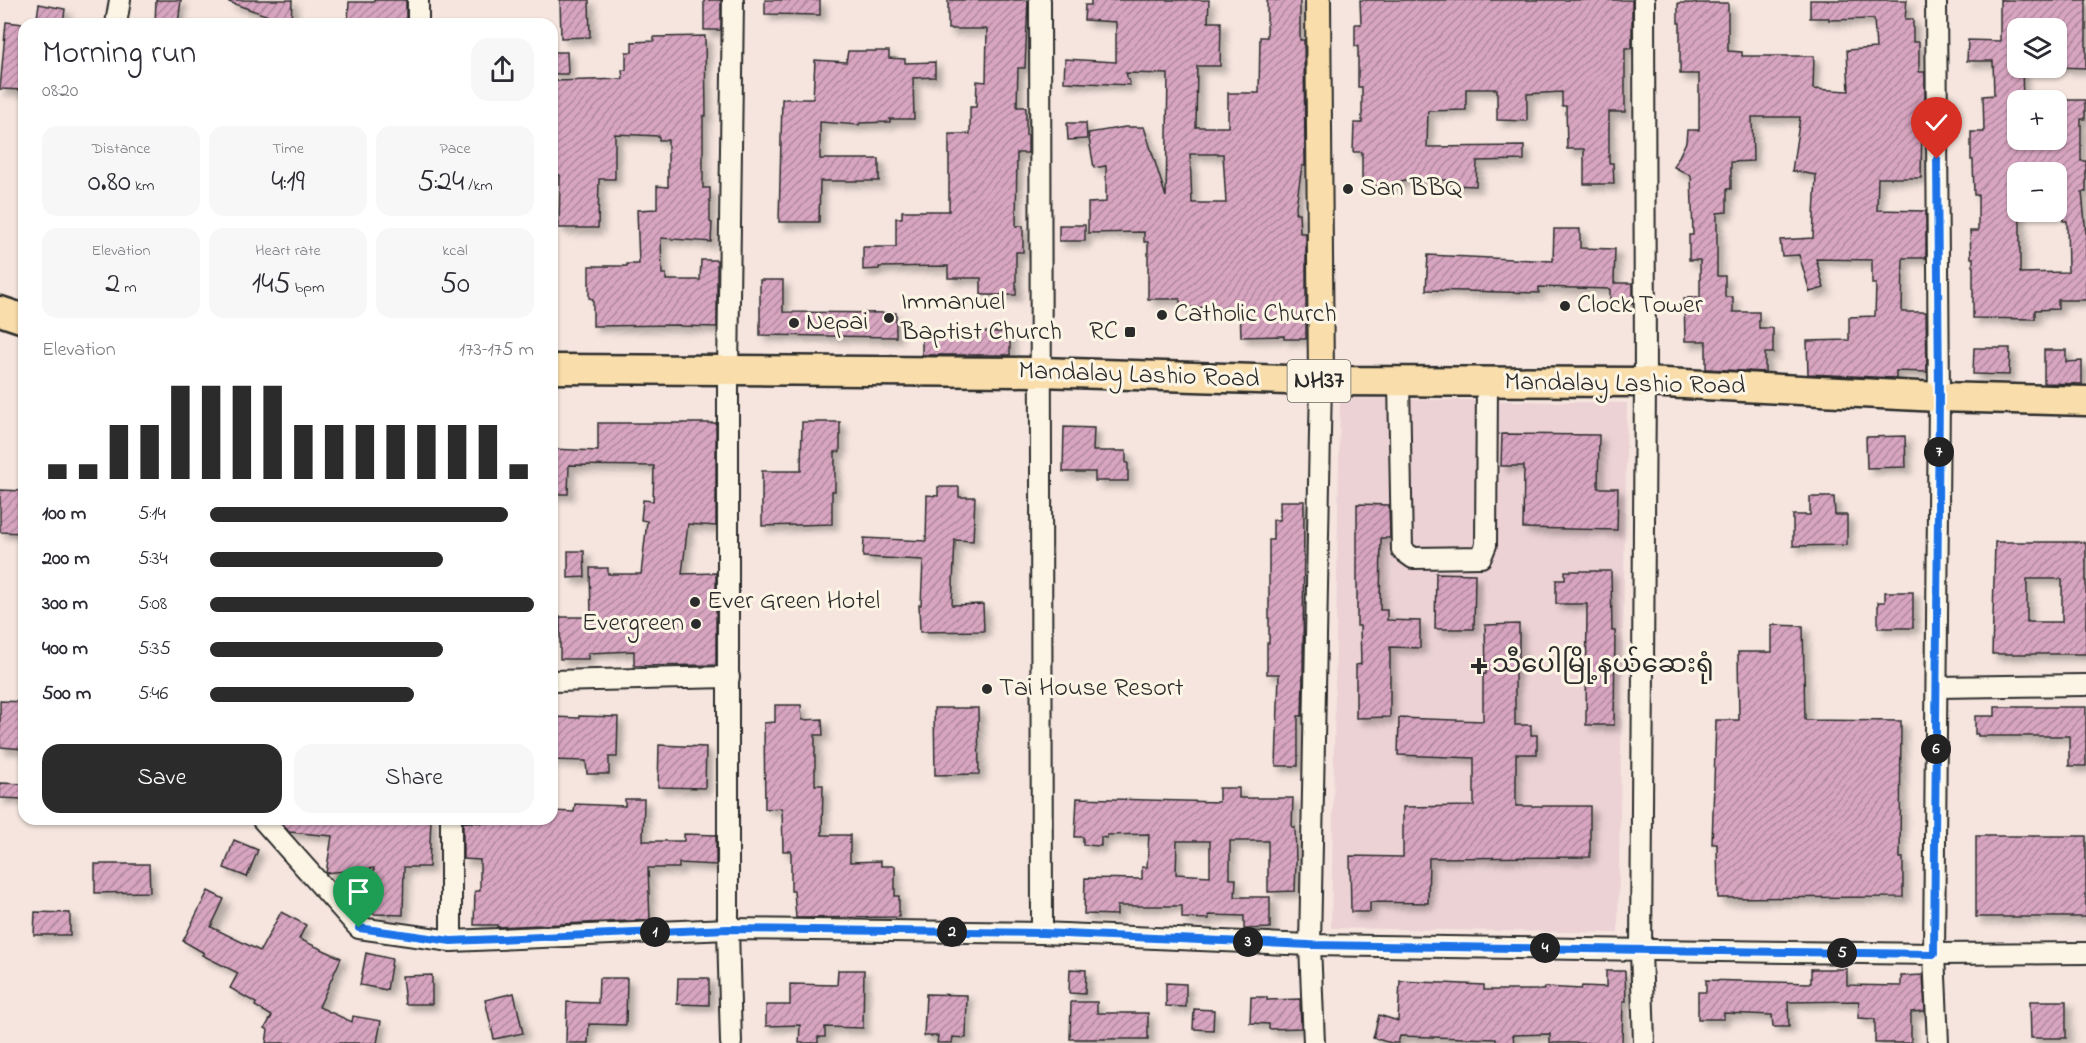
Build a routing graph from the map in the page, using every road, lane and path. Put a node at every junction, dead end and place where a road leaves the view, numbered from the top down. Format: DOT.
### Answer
graph roads {
  1 [pos="120,0"];
  2 [pos="418,0"];
  3 [pos="733,0"];
  4 [pos="1040,0"];
  5 [pos="1318,0"];
  6 [pos="1644,0"];
  7 [pos="1936,0"];
  8 [pos="117,18"];
  9 [pos="418,18"];
  10 [pos="0,311"];
  11 [pos="18,317"];
  12 [pos="558,369"];
  13 [pos="728,372"];
  14 [pos="1040,372"];
  15 [pos="1321,381"];
  16 [pos="1399,382"];
  17 [pos="1488,382"];
  18 [pos="1645,382"];
  19 [pos="1939,397"];
  20 [pos="2086,401"];
  21 [pos="729,677"];
  22 [pos="558,681"];
  23 [pos="2086,686"];
  24 [pos="1937,687"];
  25 [pos="267,825"];
  26 [pos="451,825"];
  27 [pos="728,929"];
  28 [pos="1042,933"];
  29 [pos="451,941"];
  30 [pos="1310,945"];
  31 [pos="1641,950"];
  32 [pos="2086,953"];
  33 [pos="1934,954"];
  34 [pos="731,1043"];
  35 [pos="1314,1043"];
  36 [pos="1644,1043"];
  37 [pos="1938,1043"];
  1 -- 8 [label="street"];
  2 -- 9 [label="street"];
  3 -- 13 [label="street"];
  4 -- 14 [label="street"];
  5 -- 15 [label="main road"];
  6 -- 18 [label="street"];
  7 -- 19 [label="street"];
  10 -- 11 [label="highway"];
  12 -- 13 [label="highway, Mandalay Lashio Road / NH37"];
  13 -- 14 [label="highway, Mandalay Lashio Road / NH37"];
  13 -- 21 [label="street"];
  14 -- 15 [label="highway, Mandalay Lashio Road / NH37"];
  14 -- 28 [label="street"];
  15 -- 16 [label="highway, Mandalay Lashio Road / NH37"];
  15 -- 30 [label="street"];
  16 -- 17 [label="highway, Mandalay Lashio Road / NH37"];
  16 -- 17 [label="street"];
  17 -- 18 [label="highway, Mandalay Lashio Road / NH37"];
  18 -- 19 [label="highway, Mandalay Lashio Road / NH37"];
  18 -- 31 [label="street"];
  19 -- 20 [label="highway, Mandalay Lashio Road / NH37"];
  19 -- 24 [label="street"];
  21 -- 22 [label="street"];
  21 -- 27 [label="street"];
  23 -- 24 [label="street"];
  24 -- 33 [label="street"];
  25 -- 29 [label="street"];
  26 -- 29 [label="street"];
  27 -- 28 [label="street"];
  27 -- 29 [label="street"];
  27 -- 34 [label="street"];
  28 -- 30 [label="street"];
  30 -- 31 [label="street"];
  30 -- 35 [label="street"];
  31 -- 33 [label="street"];
  31 -- 36 [label="street"];
  32 -- 33 [label="street"];
  33 -- 37 [label="street"];
}
